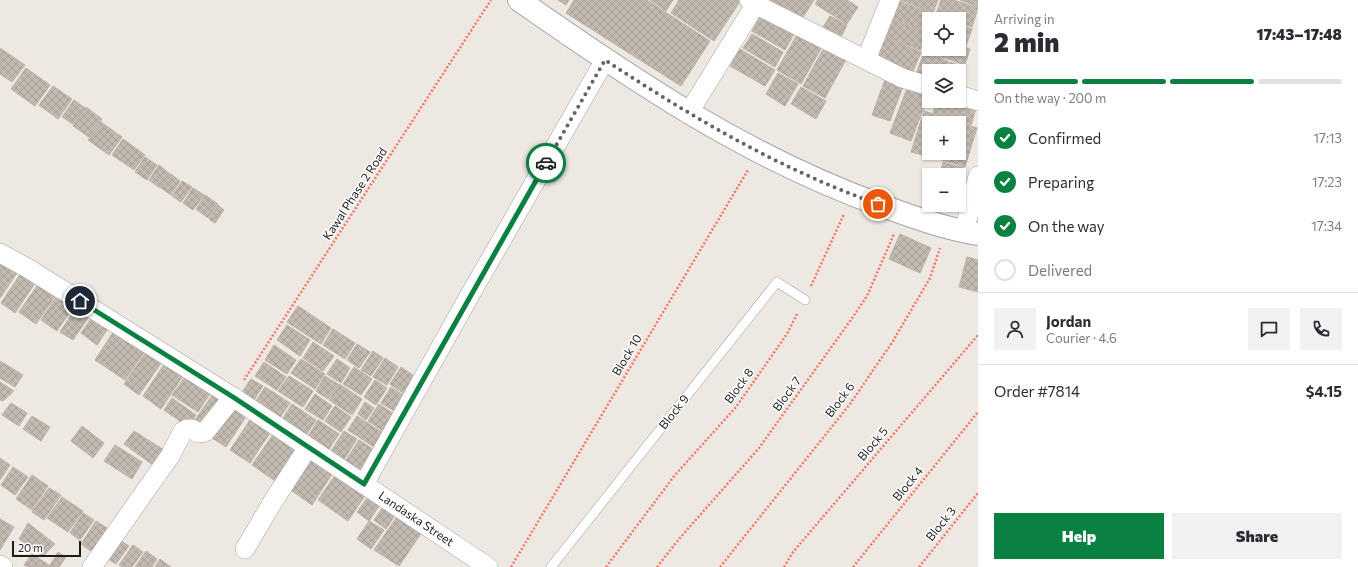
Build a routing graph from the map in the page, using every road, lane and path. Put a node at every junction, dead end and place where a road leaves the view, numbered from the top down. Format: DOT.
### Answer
graph roads {
  1 [pos="491,0"];
  2 [pos="519,0"];
  3 [pos="890,0"];
  4 [pos="754,1"];
  5 [pos="605,60"];
  6 [pos="866,60"];
  7 [pos="922,84"];
  8 [pos="966,97"];
  9 [pos="978,101"];
  10 [pos="688,114"];
  11 [pos="758,153"];
  12 [pos="978,176"];
  13 [pos="852,195"];
  14 [pos="903,214"];
  15 [pos="963,231"];
  16 [pos="0,253"];
  17 [pos="805,300"];
  18 [pos="978,335"];
  19 [pos="233,397"];
  20 [pos="978,412"];
  21 [pos="308,447"];
  22 [pos="364,484"];
  23 [pos="978,493"];
  24 [pos="245,549"];
  25 [pos="0,565"];
  26 [pos="3,567"];
  27 [pos="92,567"];
  28 [pos="488,567"];
  29 [pos="511,567"];
  30 [pos="551,567"];
  31 [pos="606,567"];
  32 [pos="657,567"];
  33 [pos="720,567"];
  34 [pos="784,567"];
  35 [pos="853,567"];
  36 [pos="919,567"];
  1 -- 19 [label="path, Kawal Phase 2 Road"];
  2 -- 5 [label="street"];
  3 -- 6 [label="street"];
  4 -- 6 [label="street"];
  4 -- 10 [label="street"];
  5 -- 10 [label="street"];
  5 -- 22 [label="street"];
  6 -- 7 [label="street"];
  8 -- 9 [label="street"];
  10 -- 11 [label="street"];
  11 -- 13 [label="street"];
  11 -- 29 [label="path, Block 10"];
  12 -- 15 [label="street"];
  13 -- 14 [label="street"];
  13 -- 17 [label="path, Block 8"];
  14 -- 15 [label="street"];
  14 -- 32 [label="path, Block 7"];
  15 -- 33 [label="path, Block 6"];
  16 -- 19 [label="street, Landaska Street"];
  17 -- 30 [label="lane, Block 9"];
  17 -- 31 [label="path, Block 8"];
  18 -- 34 [label="path, Block 5"];
  19 -- 21 [label="street, Landaska Street"];
  19 -- 27 [label="street"];
  20 -- 35 [label="path, Block 4"];
  21 -- 22 [label="street, Landaska Street"];
  21 -- 24 [label="street"];
  22 -- 28 [label="street, Landaska Street"];
  23 -- 36 [label="path, Block 3"];
  25 -- 26 [label="street"];
}
